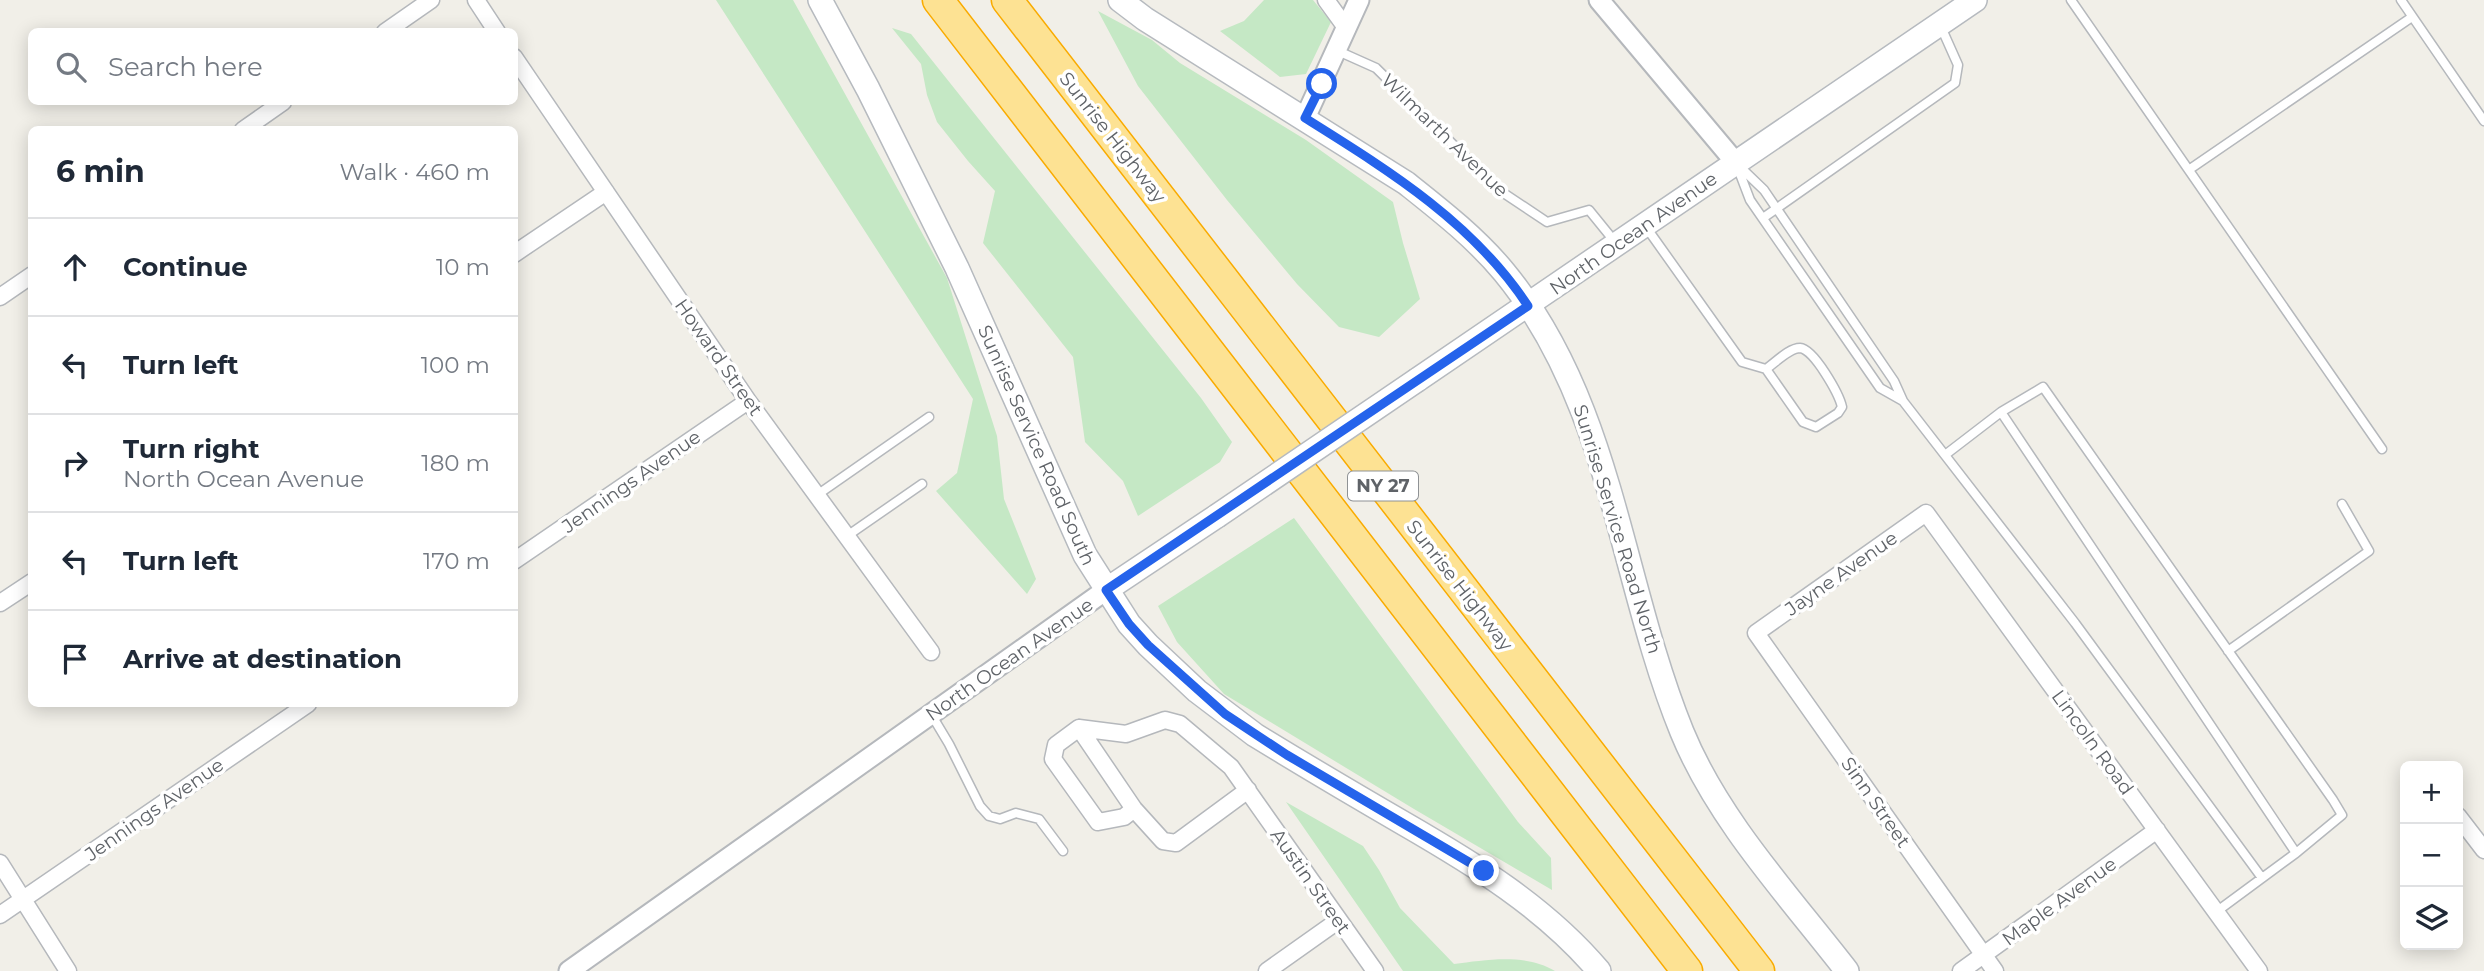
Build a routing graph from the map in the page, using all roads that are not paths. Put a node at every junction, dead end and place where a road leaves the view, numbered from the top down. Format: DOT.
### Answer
graph roads {
  1 [pos="431,0"];
  2 [pos="476,0"];
  3 [pos="820,0"];
  4 [pos="938,0"];
  5 [pos="1007,0"];
  6 [pos="1120,0"];
  7 [pos="1326,0"];
  8 [pos="1359,0"];
  9 [pos="1600,0"];
  10 [pos="2071,0"];
  11 [pos="2401,0"];
  12 [pos="1965,3"];
  13 [pos="2412,17"];
  14 [pos="1940,24"];
  15 [pos="391,28"];
  16 [pos="494,28"];
  17 [pos="1346,29"];
  18 [pos="1337,51"];
  19 [pos="518,63"];
  20 [pos="280,105"];
  21 [pos="1305,118"];
  22 [pos="2484,121"];
  23 [pos="249,126"];
  24 [pos="1736,163"];
  25 [pos="2190,169"];
  26 [pos="606,192"];
  27 [pos="1776,208"];
  28 [pos="1763,218"];
  29 [pos="1644,225"];
  30 [pos="1617,244"];
  31 [pos="518,251"];
  32 [pos="28,278"];
  33 [pos="0,297"];
  34 [pos="1528,306"];
  35 [pos="1766,369"];
  36 [pos="748,401"];
  37 [pos="1903,401"];
  38 [pos="2001,412"];
  39 [pos="929,417"];
  40 [pos="2382,449"];
  41 [pos="1945,455"];
  42 [pos="922,484"];
  43 [pos="817,495"];
  44 [pos="2342,504"];
  45 [pos="1926,513"];
  46 [pos="847,536"];
  47 [pos="518,558"];
  48 [pos="28,585"];
  49 [pos="1106,590"];
  50 [pos="0,603"];
  51 [pos="1756,634"];
  52 [pos="2228,651"];
  53 [pos="931,652"];
  54 [pos="304,707"];
  55 [pos="930,713"];
  56 [pos="1079,728"];
  57 [pos="1248,790"];
  58 [pos="1134,809"];
  59 [pos="2463,823"];
  60 [pos="1576,828"];
  61 [pos="2157,830"];
  62 [pos="2484,850"];
  63 [pos="1063,852"];
  64 [pos="2296,853"];
  65 [pos="0,863"];
  66 [pos="2262,878"];
  67 [pos="23,900"];
  68 [pos="2216,912"];
  69 [pos="0,915"];
  70 [pos="1339,920"];
  71 [pos="1984,955"];
  72 [pos="68,971"];
  73 [pos="569,971"];
  74 [pos="1267,971"];
  75 [pos="1375,971"];
  76 [pos="1599,971"];
  77 [pos="1664,971"];
  78 [pos="1687,971"];
  79 [pos="1759,971"];
  80 [pos="1847,971"];
  81 [pos="1961,971"];
  82 [pos="1995,971"];
  83 [pos="2259,971"];
  1 -- 15 [label="street"];
  2 -- 16 [label="street"];
  3 -- 49 [label="main road, Sunrise Service Road South"];
  4 -- 60 [label="highway, NY 27"];
  5 -- 79 [label="highway, Sunrise Highway / NY 27"];
  6 -- 21 [label="main road, Sunrise Service Road North"];
  7 -- 17 [label="street"];
  8 -- 17 [label="street"];
  9 -- 24 [label="street"];
  10 -- 25 [label="lane"];
  11 -- 13 [label="lane"];
  12 -- 14 [label="main road, North Ocean Avenue"];
  13 -- 22 [label="lane"];
  13 -- 25 [label="lane"];
  14 -- 24 [label="main road, North Ocean Avenue"];
  14 -- 27 [label="lane"];
  17 -- 18 [label="street"];
  18 -- 21 [label="street"];
  18 -- 30 [label="lane, Wilmarth Avenue"];
  19 -- 26 [label="street, Howard Street"];
  20 -- 23 [label="street"];
  21 -- 34 [label="main road, Sunrise Service Road North"];
  24 -- 27 [label="lane"];
  24 -- 28 [label="lane"];
  24 -- 29 [label="main road, North Ocean Avenue"];
  25 -- 40 [label="lane"];
  26 -- 31 [label="street"];
  26 -- 36 [label="street, Howard Street"];
  27 -- 28 [label="lane"];
  27 -- 37 [label="lane"];
  28 -- 37 [label="lane"];
  29 -- 30 [label="main road, North Ocean Avenue"];
  29 -- 35 [label="lane"];
  30 -- 34 [label="main road, North Ocean Avenue"];
  32 -- 33 [label="street"];
  34 -- 49 [label="main road, North Ocean Avenue, bridge"];
  34 -- 80 [label="main road, Sunrise Service Road North"];
  35 -- 35 [label="lane"];
  36 -- 43 [label="street, Howard Street"];
  36 -- 47 [label="street, Jennings Avenue"];
  37 -- 41 [label="lane"];
  38 -- 41 [label="lane"];
  38 -- 52 [label="lane"];
  38 -- 64 [label="lane"];
  39 -- 43 [label="lane"];
  41 -- 66 [label="lane"];
  42 -- 46 [label="lane"];
  43 -- 46 [label="street, Howard Street"];
  44 -- 52 [label="lane"];
  45 -- 51 [label="street, Jayne Avenue"];
  45 -- 61 [label="street, Lincoln Road"];
  46 -- 53 [label="street, Howard Street"];
  48 -- 50 [label="street"];
  49 -- 55 [label="street, North Ocean Avenue"];
  49 -- 76 [label="main road, Sunrise Service Road South"];
  51 -- 71 [label="street, Sinn Street"];
  52 -- 64 [label="lane"];
  54 -- 67 [label="street, Jennings Avenue"];
  55 -- 63 [label="lane"];
  55 -- 73 [label="street, North Ocean Avenue"];
  56 -- 57 [label="street, Austin Street"];
  56 -- 58 [label="street"];
  56 -- 58 [label="street"];
  57 -- 58 [label="street"];
  57 -- 70 [label="street, Austin Street"];
  59 -- 62 [label="street"];
  60 -- 77 [label="highway"];
  60 -- 78 [label="highway, NY 27"];
  61 -- 68 [label="street, Lincoln Road"];
  61 -- 71 [label="street, Maple Avenue"];
  64 -- 66 [label="lane"];
  65 -- 67 [label="street"];
  66 -- 68 [label="lane"];
  67 -- 69 [label="street, Jennings Avenue"];
  67 -- 72 [label="street"];
  68 -- 83 [label="street, Lincoln Road"];
  70 -- 74 [label="street"];
  70 -- 75 [label="street, Austin Street"];
  71 -- 81 [label="street, Maple Avenue"];
  71 -- 82 [label="street, Sinn Street"];
}
